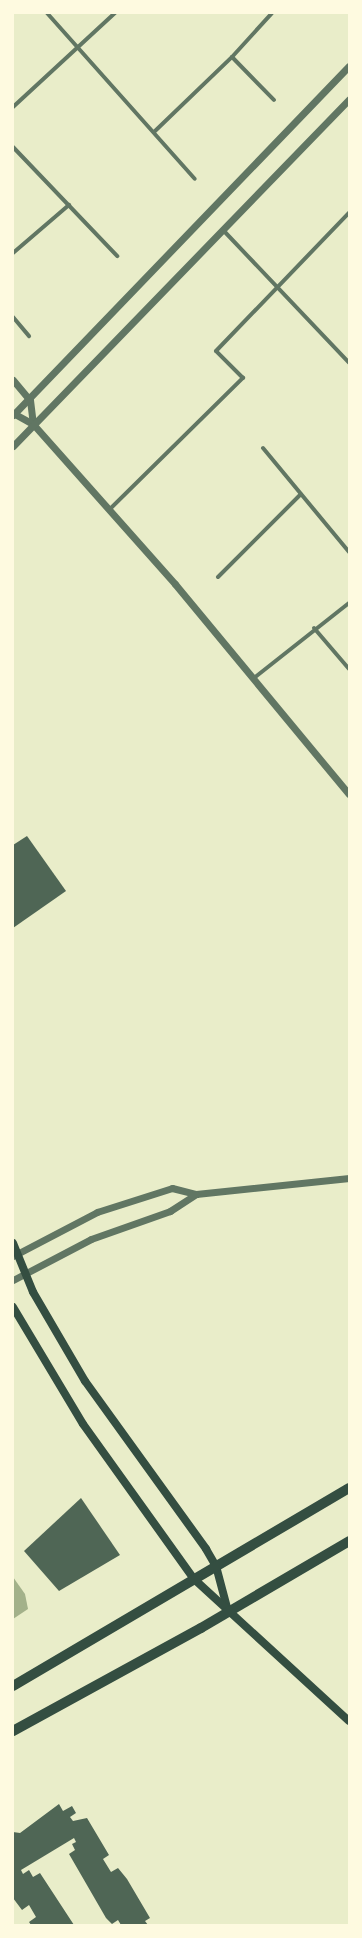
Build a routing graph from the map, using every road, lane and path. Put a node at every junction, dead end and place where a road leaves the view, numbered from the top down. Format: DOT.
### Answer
graph roads {
  1 [pos="46,13"];
  2 [pos="115,13"];
  3 [pos="272,13"];
  4 [pos="79,46"];
  5 [pos="232,57"];
  6 [pos="349,66"];
  7 [pos="349,99"];
  8 [pos="274,100"];
  9 [pos="13,107"];
  10 [pos="154,132"];
  11 [pos="13,147"];
  12 [pos="195,179"];
  13 [pos="69,205"];
  14 [pos="349,213"];
  15 [pos="223,230"];
  16 [pos="13,253"];
  17 [pos="117,256"];
  18 [pos="276,285"];
  19 [pos="13,317"];
  20 [pos="29,336"];
  21 [pos="349,363"];
  22 [pos="13,380"];
  23 [pos="30,400"];
  24 [pos="13,414"];
  25 [pos="33,424"];
  26 [pos="13,446"];
  27 [pos="263,448"];
  28 [pos="301,494"];
  29 [pos="110,509"];
  30 [pos="349,552"];
  31 [pos="218,577"];
  32 [pos="349,603"];
  33 [pos="314,628"];
  34 [pos="349,669"];
  35 [pos="254,678"];
  36 [pos="349,794"];
  37 [pos="349,1178"];
  38 [pos="196,1194"];
  39 [pos="13,1243"];
  40 [pos="15,1255"];
  41 [pos="25,1272"];
  42 [pos="13,1280"];
  43 [pos="13,1308"];
  44 [pos="349,1488"];
  45 [pos="349,1541"];
  46 [pos="216,1566"];
  47 [pos="194,1579"];
  48 [pos="228,1612"];
  49 [pos="13,1686"];
  50 [pos="349,1721"];
  51 [pos="13,1731"];
  1 -- 4 [label="street"];
  2 -- 4 [label="street"];
  3 -- 5 [label="street"];
  4 -- 9 [label="street"];
  4 -- 10 [label="street"];
  5 -- 8 [label="street"];
  5 -- 10 [label="street"];
  6 -- 23 [label="street"];
  7 -- 15 [label="street"];
  10 -- 12 [label="street"];
  11 -- 13 [label="street"];
  13 -- 16 [label="street"];
  13 -- 17 [label="street"];
  14 -- 18 [label="street"];
  15 -- 18 [label="street"];
  15 -- 25 [label="street"];
  18 -- 21 [label="street"];
  18 -- 29 [label="street"];
  19 -- 20 [label="street"];
  22 -- 23 [label="street"];
  23 -- 24 [label="street"];
  23 -- 25 [label="street"];
  24 -- 25 [label="street"];
  25 -- 26 [label="street"];
  25 -- 29 [label="street"];
  27 -- 28 [label="street"];
  28 -- 30 [label="street"];
  28 -- 31 [label="street"];
  29 -- 35 [label="street"];
  32 -- 33 [label="street"];
  33 -- 34 [label="street"];
  33 -- 35 [label="street"];
  35 -- 36 [label="street"];
  37 -- 38 [label="street"];
  38 -- 40 [label="street"];
  38 -- 41 [label="street"];
  39 -- 40 [label="main road"];
  40 -- 41 [label="main road"];
  41 -- 42 [label="street"];
  41 -- 46 [label="main road"];
  43 -- 47 [label="main road"];
  44 -- 46 [label="main road"];
  45 -- 48 [label="main road"];
  46 -- 47 [label="main road"];
  46 -- 48 [label="main road"];
  47 -- 48 [label="main road"];
  47 -- 49 [label="main road"];
  48 -- 50 [label="main road"];
  48 -- 51 [label="main road"];
}
